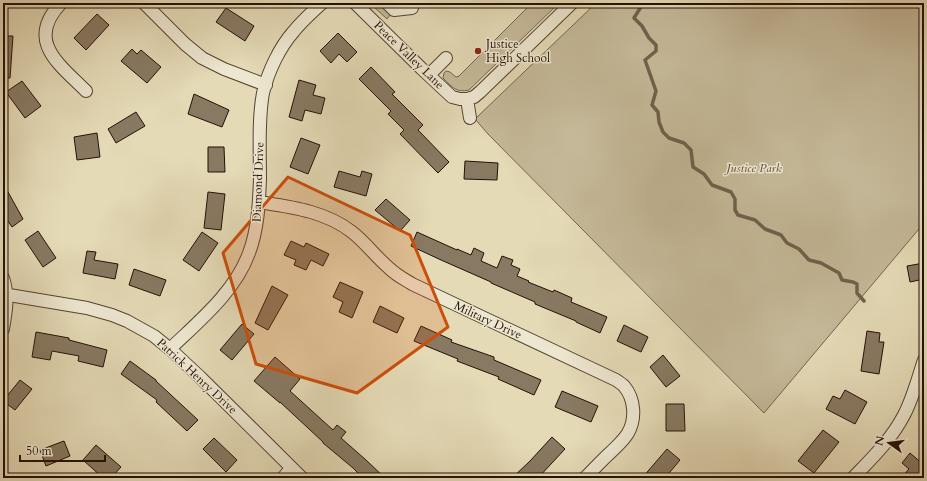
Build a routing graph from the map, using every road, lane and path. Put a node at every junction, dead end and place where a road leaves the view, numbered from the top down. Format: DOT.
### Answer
graph roads {
  1 [pos="61,3"];
  2 [pos="144,3"];
  3 [pos="322,3"];
  4 [pos="355,3"];
  5 [pos="387,3"];
  6 [pos="572,3"];
  7 [pos="412,8"];
  8 [pos="446,58"];
  9 [pos="428,75"];
  10 [pos="266,85"];
  11 [pos="86,91"];
  12 [pos="467,100"];
  13 [pos="470,118"];
  14 [pos="259,202"];
  15 [pos="3,278"];
  16 [pos="5,294"];
  17 [pos="3,328"];
  18 [pos="170,349"];
  19 [pos="924,360"];
  20 [pos="291,468"];
  21 [pos="283,478"];
  22 [pos="302,478"];
  23 [pos="585,478"];
  24 [pos="853,478"];
  1 -- 11 [label="street"];
  2 -- 10 [label="street"];
  3 -- 10 [label="street, Diamond Drive"];
  4 -- 9 [label="street, Peace Valley Lane"];
  5 -- 7 [label="street"];
  6 -- 12 [label="street"];
  8 -- 9 [label="street"];
  9 -- 12 [label="street, Peace Valley Lane"];
  10 -- 14 [label="street, Diamond Drive"];
  12 -- 13 [label="street"];
  14 -- 18 [label="street, Diamond Drive"];
  14 -- 23 [label="street, Military Drive"];
  15 -- 16 [label="street"];
  16 -- 17 [label="street"];
  16 -- 18 [label="street, Patrick Henry Drive"];
  18 -- 20 [label="street, Patrick Henry Drive"];
  19 -- 24 [label="street"];
  20 -- 21 [label="street"];
  20 -- 22 [label="street, Patrick Henry Drive"];
}
